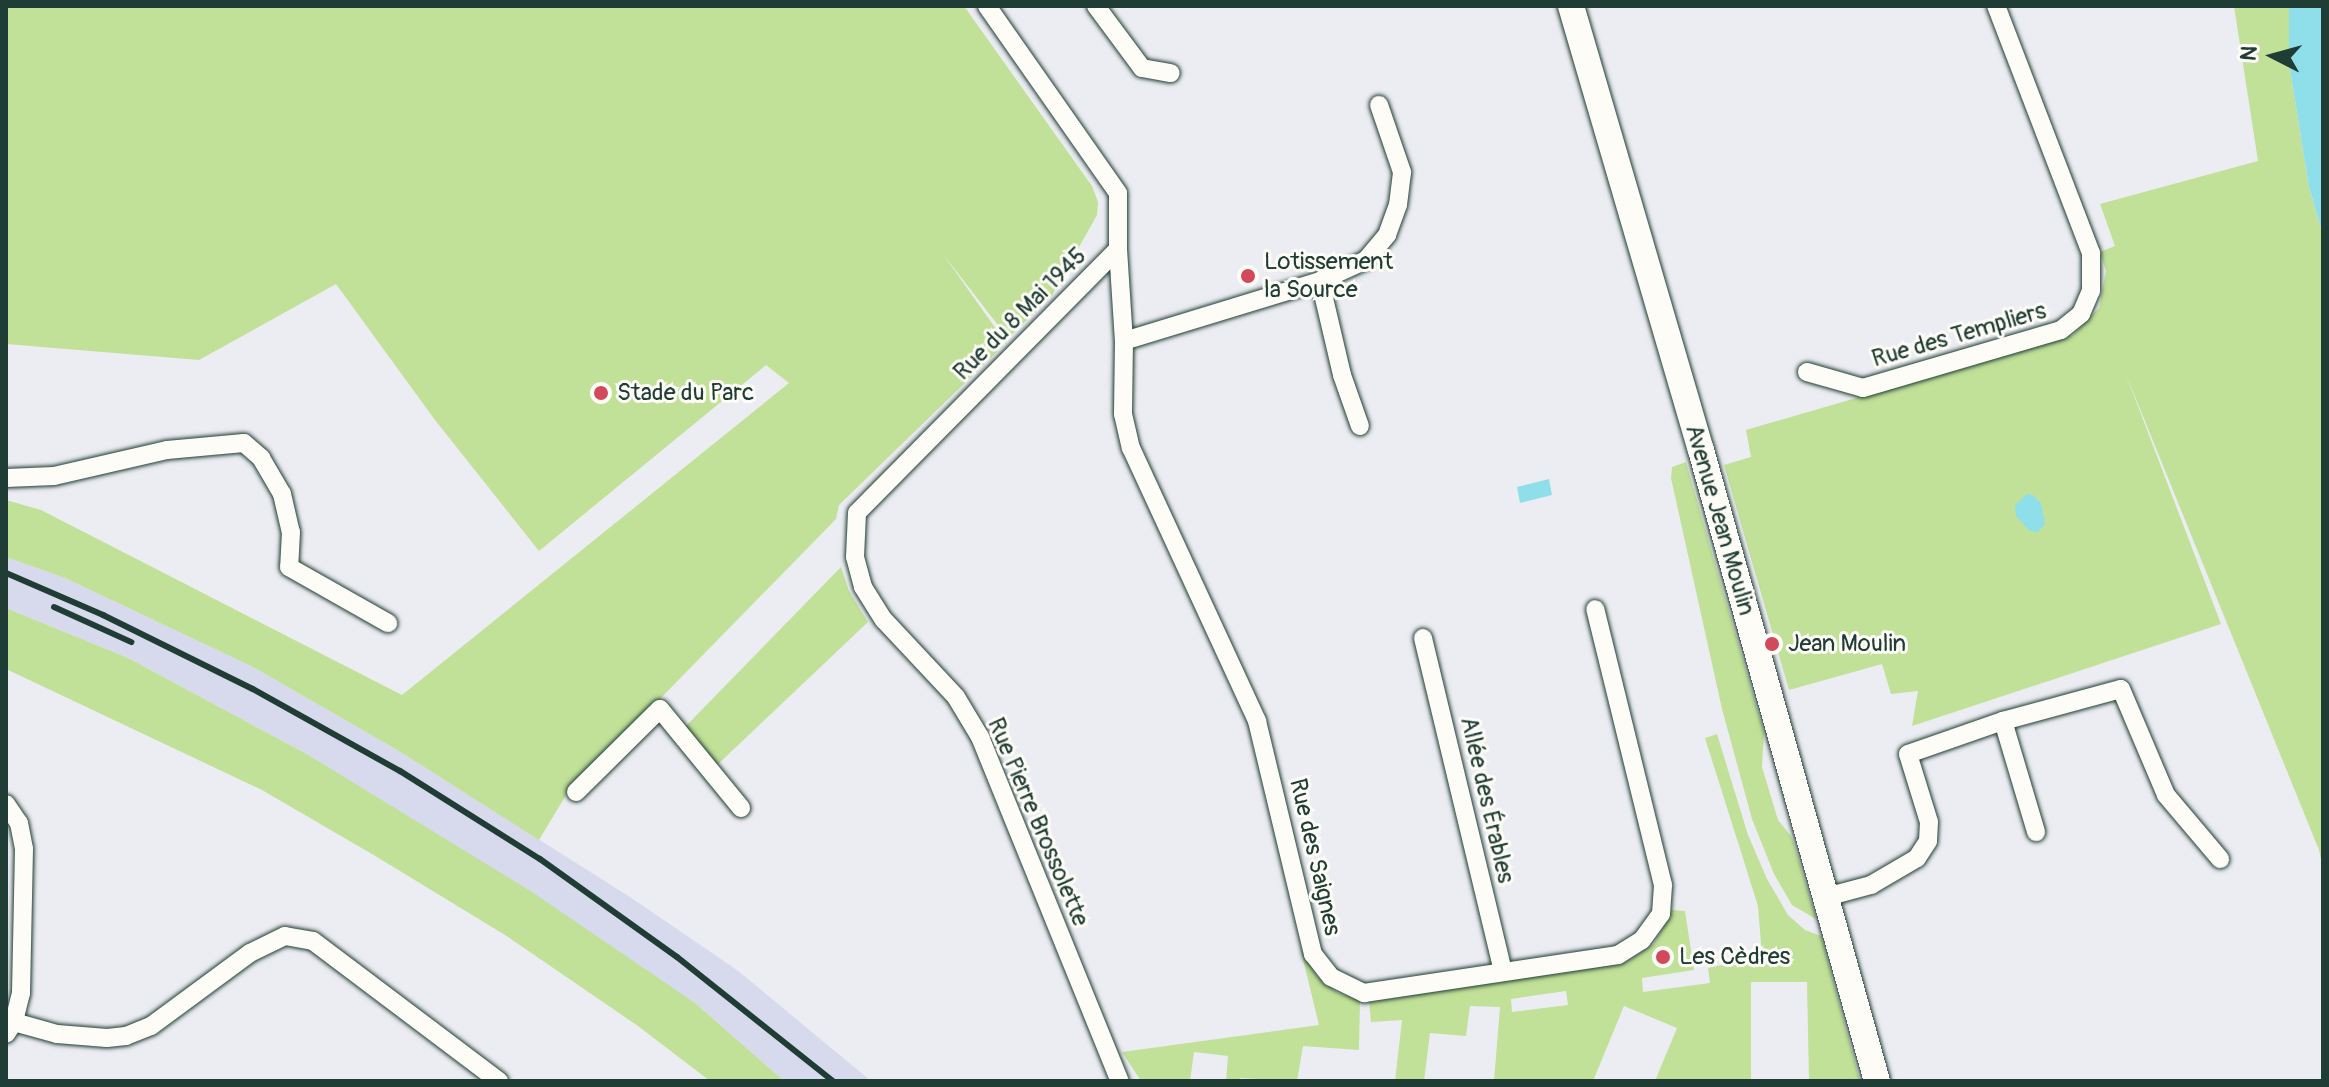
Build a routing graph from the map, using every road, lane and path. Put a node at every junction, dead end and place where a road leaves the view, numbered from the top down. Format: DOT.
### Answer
graph roads {
  1 [pos="987,6"];
  2 [pos="1096,6"];
  3 [pos="1571,6"];
  4 [pos="1996,6"];
  5 [pos="1171,73"];
  6 [pos="1379,105"];
  7 [pos="1118,249"];
  8 [pos="1320,281"];
  9 [pos="1124,341"];
  10 [pos="1807,372"];
  11 [pos="1360,426"];
  12 [pos="6,478"];
  13 [pos="857,513"];
  14 [pos="1595,609"];
  15 [pos="388,623"];
  16 [pos="1423,638"];
  17 [pos="2003,721"];
  18 [pos="576,792"];
  19 [pos="6,804"];
  20 [pos="741,808"];
  21 [pos="2036,832"];
  22 [pos="2220,859"];
  23 [pos="1826,897"];
  24 [pos="1503,972"];
  25 [pos="10,1028"];
  26 [pos="487,1078"];
  27 [pos="1120,1081"];
  28 [pos="1877,1081"];
  1 -- 7 [label="street, Rue du 8 Mai 1945"];
  2 -- 5 [label="street"];
  3 -- 23 [label="main road, Avenue Jean Moulin"];
  4 -- 10 [label="street, Rue des Templiers"];
  6 -- 8 [label="street"];
  7 -- 9 [label="street, Rue des Saignes"];
  7 -- 13 [label="street, Rue du 8 Mai 1945"];
  8 -- 9 [label="street"];
  8 -- 11 [label="street"];
  9 -- 24 [label="street, Rue des Saignes"];
  12 -- 15 [label="street"];
  13 -- 27 [label="street, Rue Pierre Brossolette"];
  14 -- 24 [label="street, Rue des Saignes"];
  16 -- 24 [label="street, Allée des Érables"];
  17 -- 21 [label="street"];
  17 -- 22 [label="street"];
  17 -- 23 [label="street"];
  18 -- 20 [label="street"];
  19 -- 25 [label="street"];
  23 -- 28 [label="main road, Avenue Jean Moulin"];
  25 -- 26 [label="street"];
}
